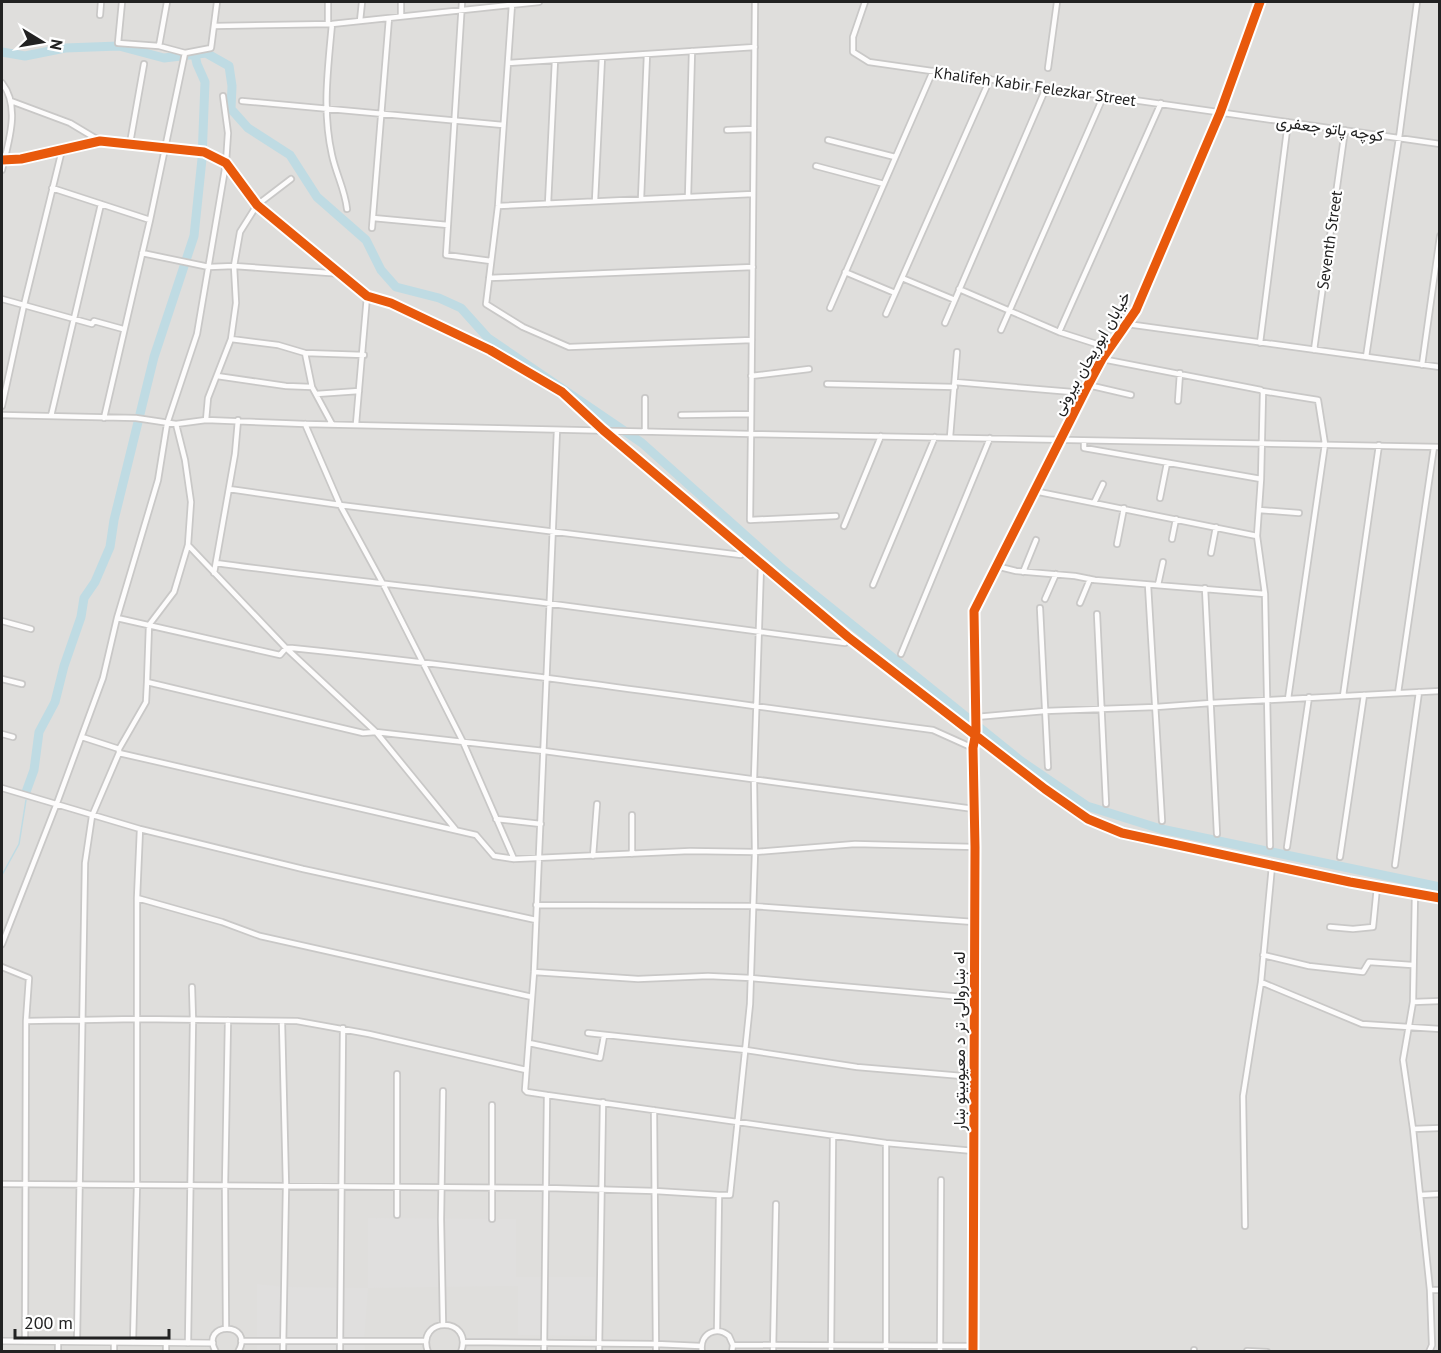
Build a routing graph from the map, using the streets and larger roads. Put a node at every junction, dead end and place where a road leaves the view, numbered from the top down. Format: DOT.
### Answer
graph roads {
  1 [pos="102,2"];
  2 [pos="122,2"];
  3 [pos="167,2"];
  4 [pos="217,2"];
  5 [pos="328,2"];
  6 [pos="362,2"];
  7 [pos="401,2"];
  8 [pos="462,2"];
  9 [pos="539,2"];
  10 [pos="755,2"];
  11 [pos="865,2"];
  12 [pos="1057,2"];
  13 [pos="1260,2"];
  14 [pos="1417,2"];
  15 [pos="504,3"];
  16 [pos="513,4"];
  17 [pos="462,9"];
  18 [pos="100,15"];
  19 [pos="401,16"];
  20 [pos="389,18"];
  21 [pos="360,21"];
  22 [pos="330,24"];
  23 [pos="214,26"];
  24 [pos="159,46"];
  25 [pos="755,47"];
  26 [pos="692,51"];
  27 [pos="185,53"];
  28 [pos="647,54"];
  29 [pos="602,57"];
  30 [pos="555,60"];
  31 [pos="508,63"];
  32 [pos="144,64"];
  33 [pos="1048,68"];
  34 [pos="933,71"];
  35 [pos="990,79"];
  36 [pos="2,83"];
  37 [pos="1046,88"];
  38 [pos="1104,95"];
  39 [pos="223,96"];
  40 [pos="11,101"];
  41 [pos="242,101"];
  42 [pos="1161,104"];
  43 [pos="326,109"];
  44 [pos="381,113"];
  45 [pos="1220,113"];
  46 [pos="454,120"];
  47 [pos="1288,122"];
  48 [pos="504,125"];
  49 [pos="754,129"];
  50 [pos="727,130"];
  51 [pos="1345,130"];
  52 [pos="1399,138"];
  53 [pos="828,140"];
  54 [pos="100,141"];
  55 [pos="130,143"];
  56 [pos="1440,144"];
  57 [pos="165,147"];
  58 [pos="62,150"];
  59 [pos="895,158"];
  60 [pos="3,160"];
  61 [pos="226,163"];
  62 [pos="816,166"];
  63 [pos="2,170"];
  64 [pos="291,179"];
  65 [pos="884,184"];
  66 [pos="52,188"];
  67 [pos="753,194"];
  68 [pos="688,197"];
  69 [pos="641,199"];
  70 [pos="595,201"];
  71 [pos="101,204"];
  72 [pos="548,204"];
  73 [pos="257,205"];
  74 [pos="498,206"];
  75 [pos="347,209"];
  76 [pos="373,218"];
  77 [pos="150,220"];
  78 [pos="448,225"];
  79 [pos="372,228"];
  80 [pos="1440,236"];
  81 [pos="142,253"];
  82 [pos="491,261"];
  83 [pos="209,267"];
  84 [pos="234,267"];
  85 [pos="753,267"];
  86 [pos="845,272"];
  87 [pos="343,274"];
  88 [pos="489,278"];
  89 [pos="902,278"];
  90 [pos="959,289"];
  91 [pos="895,292"];
  92 [pos="367,296"];
  93 [pos="2,299"];
  94 [pos="955,300"];
  95 [pos="24,305"];
  96 [pos="830,308"];
  97 [pos="1009,311"];
  98 [pos="886,315"];
  99 [pos="72,319"];
  100 [pos="945,323"];
  101 [pos="1126,324"];
  102 [pos="123,329"];
  103 [pos="1000,330"];
  104 [pos="1059,332"];
  105 [pos="231,339"];
  106 [pos="752,340"];
  107 [pos="1260,343"];
  108 [pos="1109,348"];
  109 [pos="1314,350"];
  110 [pos="957,352"];
  111 [pos="305,353"];
  112 [pos="364,355"];
  113 [pos="1365,357"];
  114 [pos="1102,359"];
  115 [pos="1422,364"];
  116 [pos="1440,367"];
  117 [pos="809,369"];
  118 [pos="1180,373"];
  119 [pos="217,376"];
  120 [pos="751,376"];
  121 [pos="827,384"];
  122 [pos="955,384"];
  123 [pos="1088,385"];
  124 [pos="312,387"];
  125 [pos="359,391"];
  126 [pos="1262,391"];
  127 [pos="1084,393"];
  128 [pos="316,394"];
  129 [pos="1131,394"];
  130 [pos="645,398"];
  131 [pos="1178,401"];
  132 [pos="2,406"];
  133 [pos="751,414"];
  134 [pos="2,415"];
  135 [pos="681,415"];
  136 [pos="51,416"];
  137 [pos="104,418"];
  138 [pos="206,420"];
  139 [pos="238,420"];
  140 [pos="167,424"];
  141 [pos="176,424"];
  142 [pos="305,424"];
  143 [pos="332,424"];
  144 [pos="356,424"];
  145 [pos="557,430"];
  146 [pos="603,430"];
  147 [pos="645,430"];
  148 [pos="751,434"];
  149 [pos="880,436"];
  150 [pos="936,437"];
  151 [pos="950,437"];
  152 [pos="990,438"];
  153 [pos="1058,441"];
  154 [pos="1084,441"];
  155 [pos="1262,442"];
  156 [pos="1326,444"];
  157 [pos="1379,445"];
  158 [pos="1437,447"];
  159 [pos="1167,463"];
  160 [pos="1261,479"];
  161 [pos="1102,484"];
  162 [pos="229,489"];
  163 [pos="1034,491"];
  164 [pos="1160,498"];
  165 [pos="1094,503"];
  166 [pos="340,505"];
  167 [pos="1124,508"];
  168 [pos="1259,510"];
  169 [pos="1299,513"];
  170 [pos="836,516"];
  171 [pos="1176,519"];
  172 [pos="844,526"];
  173 [pos="1216,527"];
  174 [pos="553,531"];
  175 [pos="1257,536"];
  176 [pos="1036,540"];
  177 [pos="1172,540"];
  178 [pos="1117,544"];
  179 [pos="188,545"];
  180 [pos="746,552"];
  181 [pos="1211,553"];
  182 [pos="1163,562"];
  183 [pos="216,563"];
  184 [pos="762,566"];
  185 [pos="996,566"];
  186 [pos="1023,572"];
  187 [pos="214,573"];
  188 [pos="1056,574"];
  189 [pos="1090,579"];
  190 [pos="382,582"];
  191 [pos="873,585"];
  192 [pos="1148,585"];
  193 [pos="1158,585"];
  194 [pos="1205,588"];
  195 [pos="1265,594"];
  196 [pos="1046,599"];
  197 [pos="551,603"];
  198 [pos="1080,603"];
  199 [pos="1040,608"];
  200 [pos="1097,614"];
  201 [pos="117,618"];
  202 [pos="2,621"];
  203 [pos="149,625"];
  204 [pos="32,629"];
  205 [pos="759,632"];
  206 [pos="848,637"];
  207 [pos="286,648"];
  208 [pos="901,654"];
  209 [pos="420,661"];
  210 [pos="548,678"];
  211 [pos="2,679"];
  212 [pos="147,682"];
  213 [pos="22,684"];
  214 [pos="1440,691"];
  215 [pos="1419,692"];
  216 [pos="1398,693"];
  217 [pos="1364,695"];
  218 [pos="1343,696"];
  219 [pos="1309,698"];
  220 [pos="1288,699"];
  221 [pos="1269,700"];
  222 [pos="1211,703"];
  223 [pos="757,707"];
  224 [pos="1156,707"];
  225 [pos="1100,708"];
  226 [pos="1045,711"];
  227 [pos="976,719"];
  228 [pos="376,732"];
  229 [pos="976,733"];
  230 [pos="2,734"];
  231 [pos="13,737"];
  232 [pos="82,737"];
  233 [pos="463,742"];
  234 [pos="973,748"];
  235 [pos="118,751"];
  236 [pos="544,751"];
  237 [pos="1048,767"];
  238 [pos="754,779"];
  239 [pos="2,788"];
  240 [pos="57,803"];
  241 [pos="597,804"];
  242 [pos="1106,804"];
  243 [pos="974,810"];
  244 [pos="632,815"];
  245 [pos="92,816"];
  246 [pos="496,819"];
  247 [pos="1162,821"];
  248 [pos="541,824"];
  249 [pos="140,829"];
  250 [pos="456,830"];
  251 [pos="1217,834"];
  252 [pos="1270,846"];
  253 [pos="975,847"];
  254 [pos="1287,847"];
  255 [pos="755,852"];
  256 [pos="632,854"];
  257 [pos="592,856"];
  258 [pos="1340,857"];
  259 [pos="514,859"];
  260 [pos="540,859"];
  261 [pos="1395,865"];
  262 [pos="1272,866"];
  263 [pos="1377,887"];
  264 [pos="1415,894"];
  265 [pos="137,898"];
  266 [pos="1440,898"];
  267 [pos="536,905"];
  268 [pos="753,906"];
  269 [pos="536,920"];
  270 [pos="974,922"];
  271 [pos="1330,927"];
  272 [pos="2,944"];
  273 [pos="1263,955"];
  274 [pos="1412,965"];
  275 [pos="2,967"];
  276 [pos="534,972"];
  277 [pos="751,978"];
  278 [pos="1261,982"];
  279 [pos="192,987"];
  280 [pos="532,997"];
  281 [pos="974,998"];
  282 [pos="1440,1001"];
  283 [pos="1413,1002"];
  284 [pos="82,1020"];
  285 [pos="137,1020"];
  286 [pos="193,1020"];
  287 [pos="228,1020"];
  288 [pos="26,1021"];
  289 [pos="282,1022"];
  290 [pos="1408,1028"];
  291 [pos="343,1029"];
  292 [pos="1440,1029"];
  293 [pos="588,1033"];
  294 [pos="604,1036"];
  295 [pos="528,1043"];
  296 [pos="746,1050"];
  297 [pos="526,1070"];
  298 [pos="397,1074"];
  299 [pos="974,1077"];
  300 [pos="443,1091"];
  301 [pos="548,1095"];
  302 [pos="603,1102"];
  303 [pos="492,1105"];
  304 [pos="654,1110"];
  305 [pos="739,1123"];
  306 [pos="1440,1128"];
  307 [pos="1413,1129"];
  308 [pos="833,1136"];
  309 [pos="886,1143"];
  310 [pos="974,1151"];
  311 [pos="941,1180"];
  312 [pos="25,1184"];
  313 [pos="2,1185"];
  314 [pos="80,1185"];
  315 [pos="137,1185"];
  316 [pos="191,1185"];
  317 [pos="225,1186"];
  318 [pos="286,1186"];
  319 [pos="341,1186"];
  320 [pos="398,1187"];
  321 [pos="442,1187"];
  322 [pos="491,1187"];
  323 [pos="547,1188"];
  324 [pos="602,1189"];
  325 [pos="655,1191"];
  326 [pos="1440,1194"];
  327 [pos="719,1195"];
  328 [pos="1420,1195"];
  329 [pos="776,1204"];
  330 [pos="397,1215"];
  331 [pos="492,1219"];
  332 [pos="1245,1226"];
  333 [pos="1430,1290"];
  334 [pos="1440,1290"];
  335 [pos="443,1324"];
  336 [pos="226,1328"];
  337 [pos="717,1330"];
  338 [pos="2,1341"];
  339 [pos="25,1341"];
  340 [pos="58,1341"];
  341 [pos="77,1341"];
  342 [pos="242,1341"];
  343 [pos="283,1341"];
  344 [pos="341,1341"];
  345 [pos="426,1341"];
  346 [pos="114,1342"];
  347 [pos="133,1342"];
  348 [pos="166,1342"];
  349 [pos="463,1342"];
  350 [pos="189,1343"];
  351 [pos="213,1343"];
  352 [pos="496,1343"];
  353 [pos="544,1344"];
  354 [pos="599,1344"];
  355 [pos="656,1344"];
  356 [pos="733,1345"];
  357 [pos="773,1348"];
  358 [pos="701,1349"];
  359 [pos="831,1349"];
  360 [pos="886,1349"];
  361 [pos="940,1349"];
  362 [pos="974,1349"];
  363 [pos="58,1352"];
  364 [pos="114,1352"];
  365 [pos="166,1352"];
  366 [pos="216,1352"];
  367 [pos="238,1352"];
  368 [pos="283,1352"];
  369 [pos="340,1352"];
  370 [pos="428,1352"];
  371 [pos="461,1352"];
  372 [pos="496,1352"];
  373 [pos="544,1352"];
  374 [pos="599,1352"];
  375 [pos="656,1352"];
  376 [pos="732,1352"];
  377 [pos="1247,1352"];
  378 [pos="1267,1352"];
  379 [pos="1429,1352"];
  1 -- 18 [label="street"];
  2 -- 24 [label="street"];
  3 -- 24 [label="street"];
  4 -- 23 [label="street"];
  5 -- 22 [label="street"];
  6 -- 21 [label="street"];
  7 -- 19 [label="street"];
  8 -- 17 [label="street"];
  9 -- 16 [label="street"];
  10 -- 25 [label="street"];
  11 -- 34 [label="street, Khalifeh Kabir Felezkar Street"];
  12 -- 33 [label="street"];
  13 -- 45 [label="street, خیابان ابوریحان بیرونی"];
  14 -- 52 [label="street"];
  15 -- 16 [label="street"];
  15 -- 17 [label="street"];
  16 -- 31 [label="street"];
  17 -- 19 [label="street"];
  17 -- 46 [label="street"];
  19 -- 20 [label="street"];
  20 -- 21 [label="street"];
  20 -- 44 [label="street"];
  21 -- 22 [label="street"];
  22 -- 23 [label="street"];
  22 -- 43 [label="street"];
  23 -- 27 [label="street"];
  24 -- 27 [label="street"];
  25 -- 26 [label="street"];
  25 -- 49 [label="street"];
  26 -- 28 [label="street"];
  26 -- 68 [label="street"];
  27 -- 57 [label="street"];
  28 -- 29 [label="street"];
  28 -- 69 [label="street"];
  29 -- 30 [label="street"];
  29 -- 70 [label="street"];
  30 -- 31 [label="street"];
  30 -- 72 [label="street"];
  31 -- 48 [label="street"];
  32 -- 55 [label="street"];
  34 -- 35 [label="street, Khalifeh Kabir Felezkar Street"];
  34 -- 59 [label="street"];
  35 -- 37 [label="street, Khalifeh Kabir Felezkar Street"];
  35 -- 89 [label="street"];
  36 -- 40 [label="street"];
  37 -- 38 [label="street, Khalifeh Kabir Felezkar Street"];
  37 -- 90 [label="street"];
  38 -- 42 [label="street, Khalifeh Kabir Felezkar Street"];
  38 -- 97 [label="street"];
  39 -- 61 [label="street"];
  40 -- 54 [label="street"];
  40 -- 60 [label="street"];
  41 -- 43 [label="street"];
  42 -- 45 [label="street, Khalifeh Kabir Felezkar Street"];
  42 -- 104 [label="street"];
  43 -- 44 [label="street"];
  43 -- 75 [label="street"];
  44 -- 46 [label="street"];
  44 -- 76 [label="street"];
  45 -- 47 [label="street, کوچه پاتو جعفری"];
  45 -- 101 [label="street, خیابان ابوریحان بیرونی"];
  46 -- 48 [label="street"];
  46 -- 78 [label="street"];
  47 -- 51 [label="street, کوچه پاتو جعفری"];
  47 -- 107 [label="street"];
  48 -- 74 [label="street"];
  49 -- 50 [label="street"];
  49 -- 67 [label="street"];
  51 -- 52 [label="street, کوچه پاتو جعفری"];
  51 -- 109 [label="street, Seventh Street"];
  52 -- 56 [label="street, کوچه پاتو جعفری"];
  52 -- 113 [label="street"];
  53 -- 59 [label="street"];
  54 -- 55 [label="street"];
  54 -- 58 [label="street"];
  55 -- 57 [label="street"];
  57 -- 61 [label="street"];
  57 -- 77 [label="street"];
  58 -- 60 [label="street"];
  58 -- 66 [label="street"];
  59 -- 65 [label="street"];
  60 -- 63 [label="street"];
  61 -- 73 [label="street"];
  61 -- 83 [label="street"];
  62 -- 65 [label="street"];
  64 -- 73 [label="street"];
  65 -- 86 [label="street"];
  66 -- 71 [label="street"];
  66 -- 95 [label="street"];
  67 -- 68 [label="street"];
  67 -- 85 [label="street"];
  68 -- 69 [label="street"];
  69 -- 70 [label="street"];
  70 -- 72 [label="street"];
  71 -- 77 [label="street"];
  71 -- 99 [label="street"];
  72 -- 74 [label="street"];
  73 -- 84 [label="street"];
  73 -- 87 [label="street"];
  74 -- 82 [label="street"];
  76 -- 78 [label="street"];
  76 -- 79 [label="street"];
  77 -- 81 [label="street"];
  78 -- 82 [label="street"];
  80 -- 115 [label="street"];
  81 -- 83 [label="street"];
  81 -- 102 [label="street"];
  82 -- 88 [label="street"];
  83 -- 84 [label="street"];
  83 -- 140 [label="street"];
  84 -- 87 [label="street"];
  84 -- 105 [label="street"];
  85 -- 88 [label="street"];
  85 -- 106 [label="street"];
  86 -- 91 [label="street"];
  86 -- 96 [label="street"];
  87 -- 92 [label="street"];
  88 -- 106 [label="street"];
  89 -- 91 [label="street"];
  89 -- 94 [label="street"];
  90 -- 94 [label="street"];
  90 -- 97 [label="street"];
  91 -- 98 [label="street"];
  92 -- 112 [label="street"];
  92 -- 146 [label="street"];
  93 -- 95 [label="street"];
  94 -- 100 [label="street"];
  95 -- 99 [label="street"];
  95 -- 132 [label="street"];
  97 -- 103 [label="street"];
  97 -- 104 [label="street"];
  99 -- 102 [label="street"];
  99 -- 136 [label="street"];
  101 -- 107 [label="street"];
  101 -- 108 [label="street, خیابان ابوریحان بیرونی"];
  102 -- 137 [label="street"];
  104 -- 108 [label="street"];
  105 -- 111 [label="street"];
  105 -- 119 [label="street"];
  106 -- 120 [label="street"];
  107 -- 109 [label="street"];
  108 -- 114 [label="street, خیابان ابوریحان بیرونی"];
  109 -- 113 [label="street"];
  110 -- 122 [label="street"];
  111 -- 112 [label="street"];
  111 -- 124 [label="street"];
  112 -- 125 [label="street"];
  113 -- 115 [label="street"];
  114 -- 118 [label="street"];
  114 -- 123 [label="street, خیابان ابوریحان بیرونی"];
  115 -- 116 [label="street"];
  117 -- 120 [label="street"];
  118 -- 126 [label="street"];
  118 -- 131 [label="street"];
  119 -- 124 [label="street"];
  119 -- 138 [label="street"];
  120 -- 133 [label="street"];
  121 -- 122 [label="street"];
  122 -- 127 [label="street"];
  122 -- 151 [label="street"];
  123 -- 127 [label="street, خیابان ابوریحان بیرونی"];
  123 -- 129 [label="street"];
  124 -- 128 [label="street"];
  125 -- 128 [label="street"];
  125 -- 144 [label="street"];
  126 -- 155 [label="street"];
  126 -- 156 [label="street"];
  127 -- 153 [label="street, خیابان ابوریحان بیرونی"];
  128 -- 143 [label="street"];
  130 -- 147 [label="street"];
  133 -- 135 [label="street"];
  133 -- 148 [label="street"];
  134 -- 136 [label="street"];
  136 -- 137 [label="street"];
  137 -- 140 [label="street"];
  138 -- 139 [label="street"];
  138 -- 141 [label="street"];
  139 -- 142 [label="street"];
  139 -- 162 [label="street"];
  140 -- 141 [label="street"];
  140 -- 201 [label="street"];
  141 -- 179 [label="street"];
  142 -- 143 [label="street"];
  142 -- 166 [label="street"];
  143 -- 144 [label="street"];
  144 -- 145 [label="street"];
  145 -- 146 [label="street"];
  145 -- 174 [label="street"];
  146 -- 147 [label="street"];
  146 -- 180 [label="street"];
  147 -- 148 [label="street"];
  148 -- 149 [label="street"];
  148 -- 170 [label="street"];
  149 -- 150 [label="street"];
  149 -- 172 [label="street"];
  150 -- 151 [label="street"];
  150 -- 191 [label="street"];
  151 -- 152 [label="street"];
  152 -- 153 [label="street"];
  152 -- 208 [label="street"];
  153 -- 154 [label="street"];
  153 -- 163 [label="street, خیابان ابوریحان بیرونی"];
  154 -- 155 [label="street"];
  154 -- 159 [label="street"];
  155 -- 156 [label="street"];
  155 -- 160 [label="street"];
  156 -- 157 [label="street"];
  156 -- 220 [label="street"];
  157 -- 158 [label="street"];
  157 -- 218 [label="street"];
  158 -- 216 [label="street"];
  159 -- 160 [label="street"];
  159 -- 164 [label="street"];
  160 -- 168 [label="street"];
  161 -- 165 [label="street"];
  162 -- 166 [label="street"];
  162 -- 183 [label="street"];
  163 -- 165 [label="street"];
  163 -- 185 [label="street, خیابان ابوریحان بیرونی"];
  165 -- 167 [label="street"];
  166 -- 174 [label="street"];
  166 -- 190 [label="street"];
  167 -- 171 [label="street"];
  167 -- 178 [label="street"];
  168 -- 169 [label="street"];
  168 -- 175 [label="street"];
  171 -- 173 [label="street"];
  171 -- 177 [label="street"];
  173 -- 175 [label="street"];
  173 -- 181 [label="street"];
  174 -- 180 [label="street"];
  174 -- 197 [label="street"];
  175 -- 195 [label="street"];
  176 -- 186 [label="street"];
  179 -- 187 [label="street"];
  179 -- 203 [label="street"];
  180 -- 184 [label="street"];
  182 -- 193 [label="street"];
  183 -- 187 [label="street"];
  183 -- 190 [label="street"];
  184 -- 205 [label="street"];
  184 -- 206 [label="street"];
  185 -- 186 [label="street"];
  185 -- 227 [label="street, خیابان ابوریحان بیرونی"];
  186 -- 188 [label="street"];
  187 -- 207 [label="street"];
  188 -- 189 [label="street"];
  188 -- 196 [label="street"];
  189 -- 192 [label="street"];
  189 -- 198 [label="street"];
  190 -- 197 [label="street"];
  190 -- 209 [label="street"];
  192 -- 193 [label="street"];
  192 -- 224 [label="street"];
  193 -- 194 [label="street"];
  194 -- 195 [label="street"];
  194 -- 222 [label="street"];
  195 -- 221 [label="street"];
  197 -- 205 [label="street"];
  197 -- 210 [label="street"];
  199 -- 226 [label="street"];
  200 -- 225 [label="street"];
  201 -- 203 [label="street"];
  201 -- 232 [label="street"];
  202 -- 204 [label="street"];
  203 -- 207 [label="street"];
  203 -- 212 [label="street"];
  205 -- 206 [label="street"];
  205 -- 223 [label="street"];
  206 -- 229 [label="street"];
  207 -- 209 [label="street"];
  207 -- 228 [label="street"];
  209 -- 210 [label="street"];
  209 -- 233 [label="street"];
  210 -- 223 [label="street"];
  210 -- 236 [label="street"];
  211 -- 213 [label="street"];
  212 -- 228 [label="street"];
  212 -- 235 [label="street"];
  214 -- 215 [label="street"];
  215 -- 216 [label="street"];
  215 -- 261 [label="street"];
  216 -- 217 [label="street"];
  217 -- 218 [label="street"];
  217 -- 258 [label="street"];
  218 -- 219 [label="street"];
  219 -- 220 [label="street"];
  219 -- 254 [label="street"];
  220 -- 221 [label="street"];
  221 -- 222 [label="street"];
  221 -- 252 [label="street"];
  222 -- 224 [label="street"];
  222 -- 251 [label="street"];
  223 -- 234 [label="street"];
  223 -- 238 [label="street"];
  224 -- 225 [label="street"];
  224 -- 247 [label="street"];
  225 -- 226 [label="street"];
  225 -- 242 [label="street"];
  226 -- 227 [label="street"];
  226 -- 237 [label="street"];
  227 -- 229 [label="street, خیابان ابوریحان بیرونی"];
  228 -- 233 [label="street"];
  228 -- 250 [label="street"];
  229 -- 234 [label="street, له ښاروالۍ تر د معیوبیتو ښار"];
  229 -- 262 [label="street"];
  230 -- 231 [label="street"];
  232 -- 235 [label="street"];
  232 -- 240 [label="street"];
  233 -- 236 [label="street"];
  233 -- 246 [label="street"];
  234 -- 243 [label="street, له ښاروالۍ تر د معیوبیتو ښار"];
  235 -- 245 [label="street"];
  235 -- 250 [label="street"];
  236 -- 238 [label="street"];
  236 -- 248 [label="street"];
  238 -- 243 [label="street"];
  238 -- 255 [label="street"];
  239 -- 240 [label="street"];
  240 -- 245 [label="street"];
  240 -- 272 [label="street"];
  241 -- 257 [label="street"];
  243 -- 253 [label="street, له ښاروالۍ تر د معیوبیتو ښار"];
  244 -- 256 [label="street"];
  245 -- 249 [label="street"];
  245 -- 284 [label="street"];
  246 -- 248 [label="street"];
  246 -- 259 [label="street"];
  248 -- 260 [label="street"];
  249 -- 265 [label="street"];
  249 -- 269 [label="street"];
  250 -- 259 [label="street"];
  253 -- 255 [label="street"];
  253 -- 270 [label="street, له ښاروالۍ تر د معیوبیتو ښار"];
  255 -- 256 [label="street"];
  255 -- 268 [label="street"];
  256 -- 257 [label="street"];
  257 -- 260 [label="street"];
  259 -- 260 [label="street"];
  260 -- 267 [label="street"];
  262 -- 263 [label="street"];
  262 -- 273 [label="street"];
  263 -- 264 [label="street"];
  263 -- 271 [label="street"];
  264 -- 266 [label="street"];
  264 -- 274 [label="street"];
  265 -- 280 [label="street"];
  265 -- 285 [label="street"];
  267 -- 268 [label="street"];
  267 -- 269 [label="street"];
  268 -- 270 [label="street"];
  268 -- 277 [label="street"];
  269 -- 276 [label="street"];
  270 -- 281 [label="street, له ښاروالۍ تر د معیوبیتو ښار"];
  273 -- 274 [label="street"];
  273 -- 278 [label="street"];
  274 -- 283 [label="street"];
  275 -- 288 [label="street"];
  276 -- 277 [label="street"];
  276 -- 280 [label="street"];
  277 -- 281 [label="street"];
  277 -- 296 [label="street"];
  278 -- 290 [label="street"];
  278 -- 332 [label="street"];
  279 -- 286 [label="street"];
  280 -- 295 [label="street"];
  281 -- 299 [label="street, له ښاروالۍ تر د معیوبیتو ښار"];
  282 -- 283 [label="street"];
  283 -- 290 [label="street"];
  284 -- 285 [label="street"];
  284 -- 288 [label="street"];
  284 -- 314 [label="street"];
  285 -- 286 [label="street"];
  285 -- 315 [label="street"];
  286 -- 287 [label="street"];
  286 -- 316 [label="street"];
  287 -- 289 [label="street"];
  287 -- 317 [label="street"];
  288 -- 312 [label="street"];
  289 -- 291 [label="street"];
  289 -- 318 [label="street"];
  290 -- 292 [label="street"];
  290 -- 307 [label="street"];
  291 -- 297 [label="street"];
  291 -- 319 [label="street"];
  293 -- 294 [label="street"];
  294 -- 295 [label="street"];
  294 -- 296 [label="street"];
  295 -- 297 [label="street"];
  296 -- 299 [label="street"];
  296 -- 305 [label="street"];
  297 -- 301 [label="street"];
  298 -- 320 [label="street"];
  299 -- 310 [label="street, له ښاروالۍ تر د معیوبیتو ښار"];
  300 -- 321 [label="street"];
  301 -- 302 [label="street"];
  301 -- 323 [label="street"];
  302 -- 304 [label="street"];
  302 -- 324 [label="street"];
  303 -- 322 [label="street"];
  304 -- 305 [label="street"];
  304 -- 325 [label="street"];
  305 -- 308 [label="street"];
  305 -- 327 [label="street"];
  306 -- 307 [label="street"];
  307 -- 328 [label="street"];
  308 -- 309 [label="street"];
  308 -- 359 [label="street"];
  309 -- 310 [label="street"];
  309 -- 360 [label="street"];
  310 -- 362 [label="street, له ښاروالۍ تر د معیوبیتو ښار"];
  311 -- 361 [label="street"];
  312 -- 313 [label="street"];
  312 -- 314 [label="street"];
  312 -- 339 [label="street"];
  314 -- 315 [label="street"];
  314 -- 341 [label="street"];
  315 -- 316 [label="street"];
  315 -- 347 [label="street"];
  316 -- 317 [label="street"];
  316 -- 350 [label="street"];
  317 -- 318 [label="street"];
  317 -- 336 [label="street"];
  318 -- 319 [label="street"];
  318 -- 343 [label="street"];
  319 -- 320 [label="street"];
  319 -- 344 [label="street"];
  320 -- 321 [label="street"];
  320 -- 330 [label="street"];
  321 -- 322 [label="street"];
  321 -- 335 [label="street"];
  322 -- 323 [label="street"];
  322 -- 331 [label="street"];
  323 -- 324 [label="street"];
  323 -- 353 [label="street"];
  324 -- 325 [label="street"];
  324 -- 354 [label="street"];
  325 -- 327 [label="street"];
  325 -- 355 [label="street"];
  326 -- 328 [label="street"];
  327 -- 337 [label="street"];
  328 -- 333 [label="street"];
  329 -- 357 [label="street"];
  333 -- 334 [label="street"];
  333 -- 379 [label="street"];
  335 -- 345 [label="street"];
  335 -- 349 [label="street"];
  336 -- 342 [label="street"];
  336 -- 351 [label="street"];
  337 -- 356 [label="street"];
  337 -- 358 [label="street"];
  338 -- 339 [label="street"];
  339 -- 340 [label="street"];
  340 -- 341 [label="street"];
  340 -- 363 [label="street"];
  341 -- 346 [label="street"];
  342 -- 343 [label="street"];
  342 -- 367 [label="street"];
  343 -- 344 [label="street"];
  343 -- 368 [label="street"];
  344 -- 345 [label="street"];
  344 -- 369 [label="street"];
  345 -- 370 [label="street"];
  346 -- 347 [label="street"];
  346 -- 364 [label="street"];
  347 -- 348 [label="street"];
  348 -- 350 [label="street"];
  348 -- 365 [label="street"];
  349 -- 352 [label="street"];
  349 -- 371 [label="street"];
  350 -- 351 [label="street"];
  351 -- 366 [label="street"];
  352 -- 353 [label="street"];
  352 -- 372 [label="street"];
  353 -- 354 [label="street"];
  353 -- 373 [label="street"];
  354 -- 355 [label="street"];
  354 -- 374 [label="street"];
  355 -- 358 [label="street"];
  355 -- 375 [label="street"];
  356 -- 357 [label="street"];
  356 -- 376 [label="street"];
  357 -- 359 [label="street"];
  359 -- 360 [label="street"];
  360 -- 361 [label="street"];
  361 -- 362 [label="street"];
  377 -- 378 [label="street"];
}
